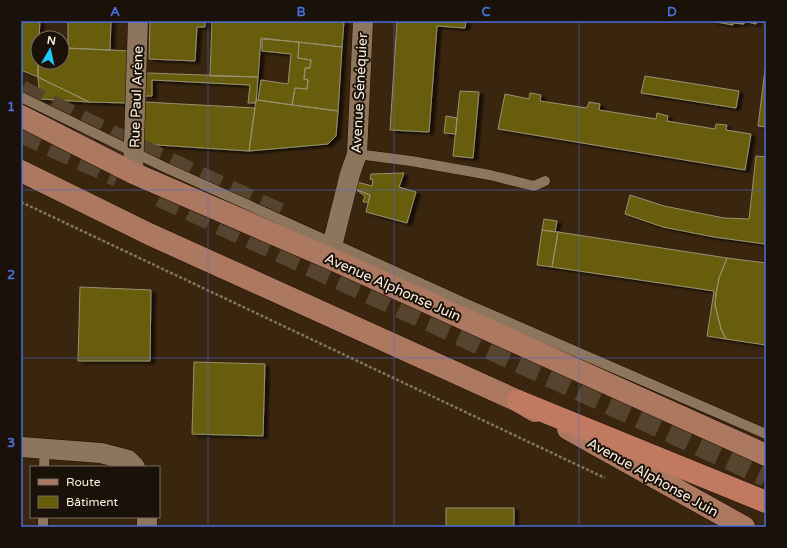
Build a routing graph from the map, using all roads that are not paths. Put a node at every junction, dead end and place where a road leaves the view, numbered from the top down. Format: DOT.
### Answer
graph roads {
  1 [pos="138,21"];
  2 [pos="363,21"];
  3 [pos="21,97"];
  4 [pos="21,116"];
  5 [pos="357,154"];
  6 [pos="134,162"];
  7 [pos="21,170"];
  8 [pos="545,181"];
  9 [pos="331,250"];
  10 [pos="518,401"];
  11 [pos="766,434"];
  12 [pos="21,447"];
  13 [pos="766,455"];
  14 [pos="45,458"];
  15 [pos="134,466"];
  16 [pos="766,502"];
  17 [pos="744,527"];
  1 -- 6 [label="street, Rue Paul Arène"];
  2 -- 5 [label="street, Avenue Sénéquier"];
  3 -- 6 [label="lane"];
  4 -- 6 [label="main road, Avenue Alphonse Juin"];
  5 -- 8 [label="lane"];
  5 -- 9 [label="street, Avenue Sénéquier"];
  6 -- 9 [label="main road, Avenue Alphonse Juin"];
  7 -- 10 [label="main road, Avenue Alphonse Juin"];
  9 -- 11 [label="lane"];
  9 -- 13 [label="main road, Avenue Alphonse Juin"];
  10 -- 16 [label="highway"];
  10 -- 17 [label="main road, Avenue Alphonse Juin"];
  12 -- 14 [label="street"];
  14 -- 15 [label="street"];
}
